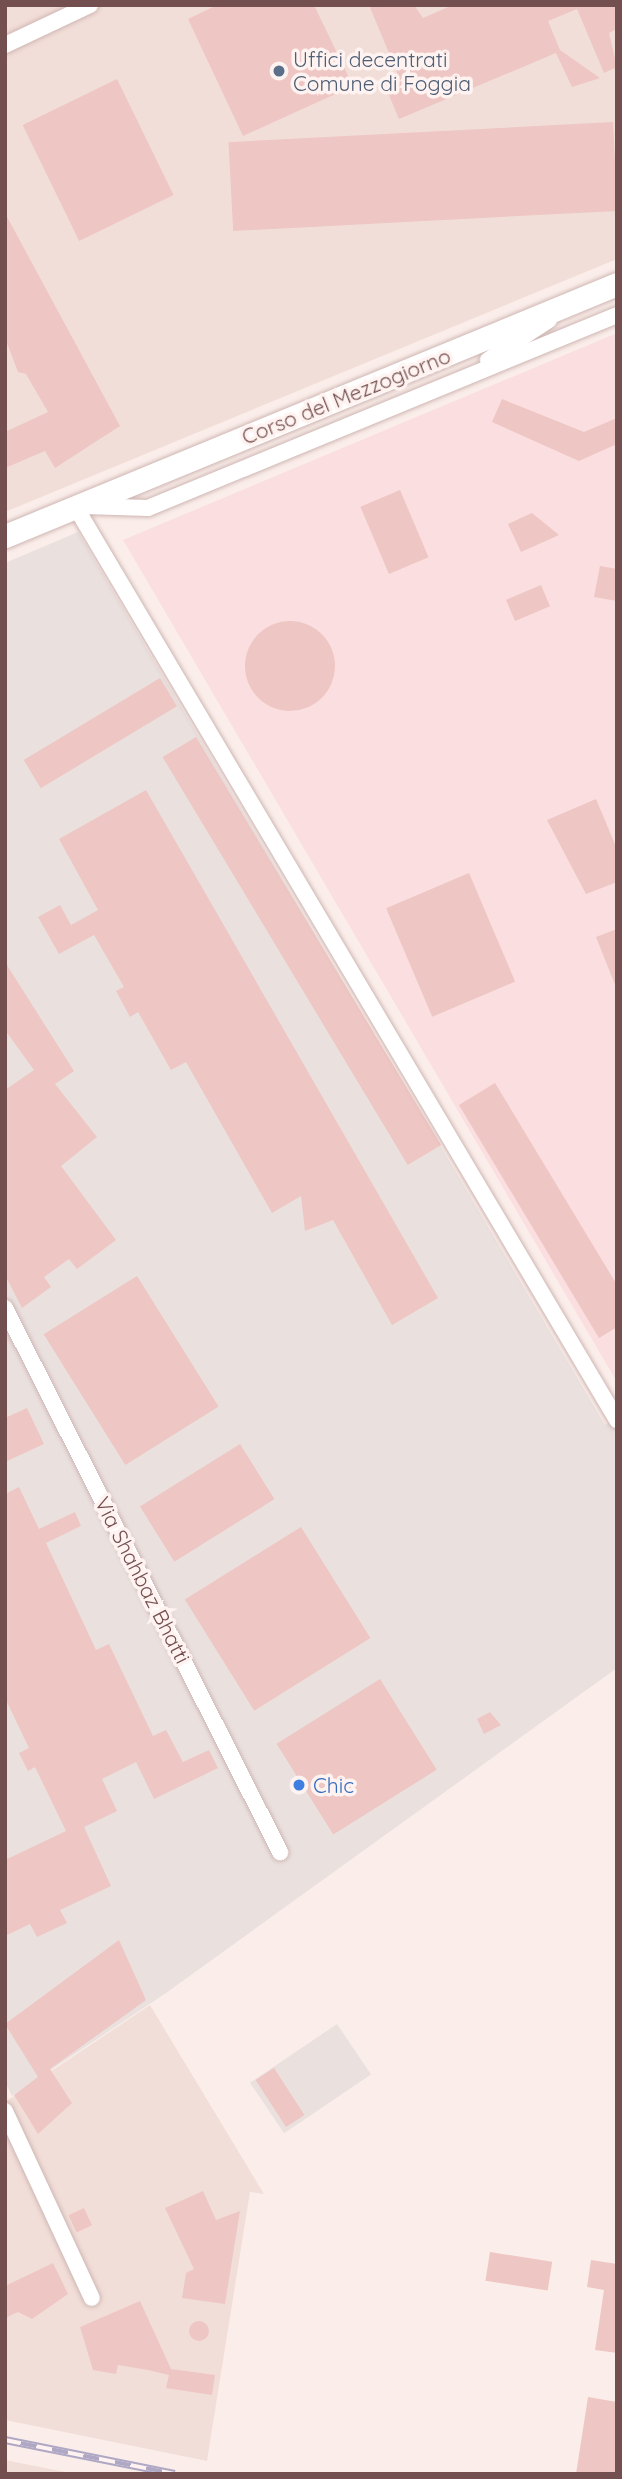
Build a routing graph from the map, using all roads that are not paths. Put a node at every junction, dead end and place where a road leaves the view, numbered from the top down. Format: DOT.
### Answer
graph roads {
  1 [pos="90,5"];
  2 [pos="5,45"];
  3 [pos="617,284"];
  4 [pos="617,295"];
  5 [pos="576,303"];
  6 [pos="617,315"];
  7 [pos="454,382"];
  8 [pos="75,506"];
  9 [pos="5,536"];
  10 [pos="5,1308"];
  11 [pos="617,1420"];
  12 [pos="280,1852"];
  13 [pos="5,2111"];
  14 [pos="93,2298"];
  1 -- 2 [label="street"];
  3 -- 5 [label="main road, Corso del Mezzogiorno"];
  4 -- 5 [label="main road"];
  5 -- 7 [label="street"];
  5 -- 8 [label="main road, Corso del Mezzogiorno"];
  6 -- 7 [label="street, Corso del Mezzogiorno"];
  7 -- 8 [label="street, Corso del Mezzogiorno"];
  8 -- 9 [label="main road, Corso del Mezzogiorno"];
  8 -- 11 [label="street"];
  10 -- 12 [label="street, Via Shahbaz Bhatti"];
  13 -- 14 [label="street"];
}
